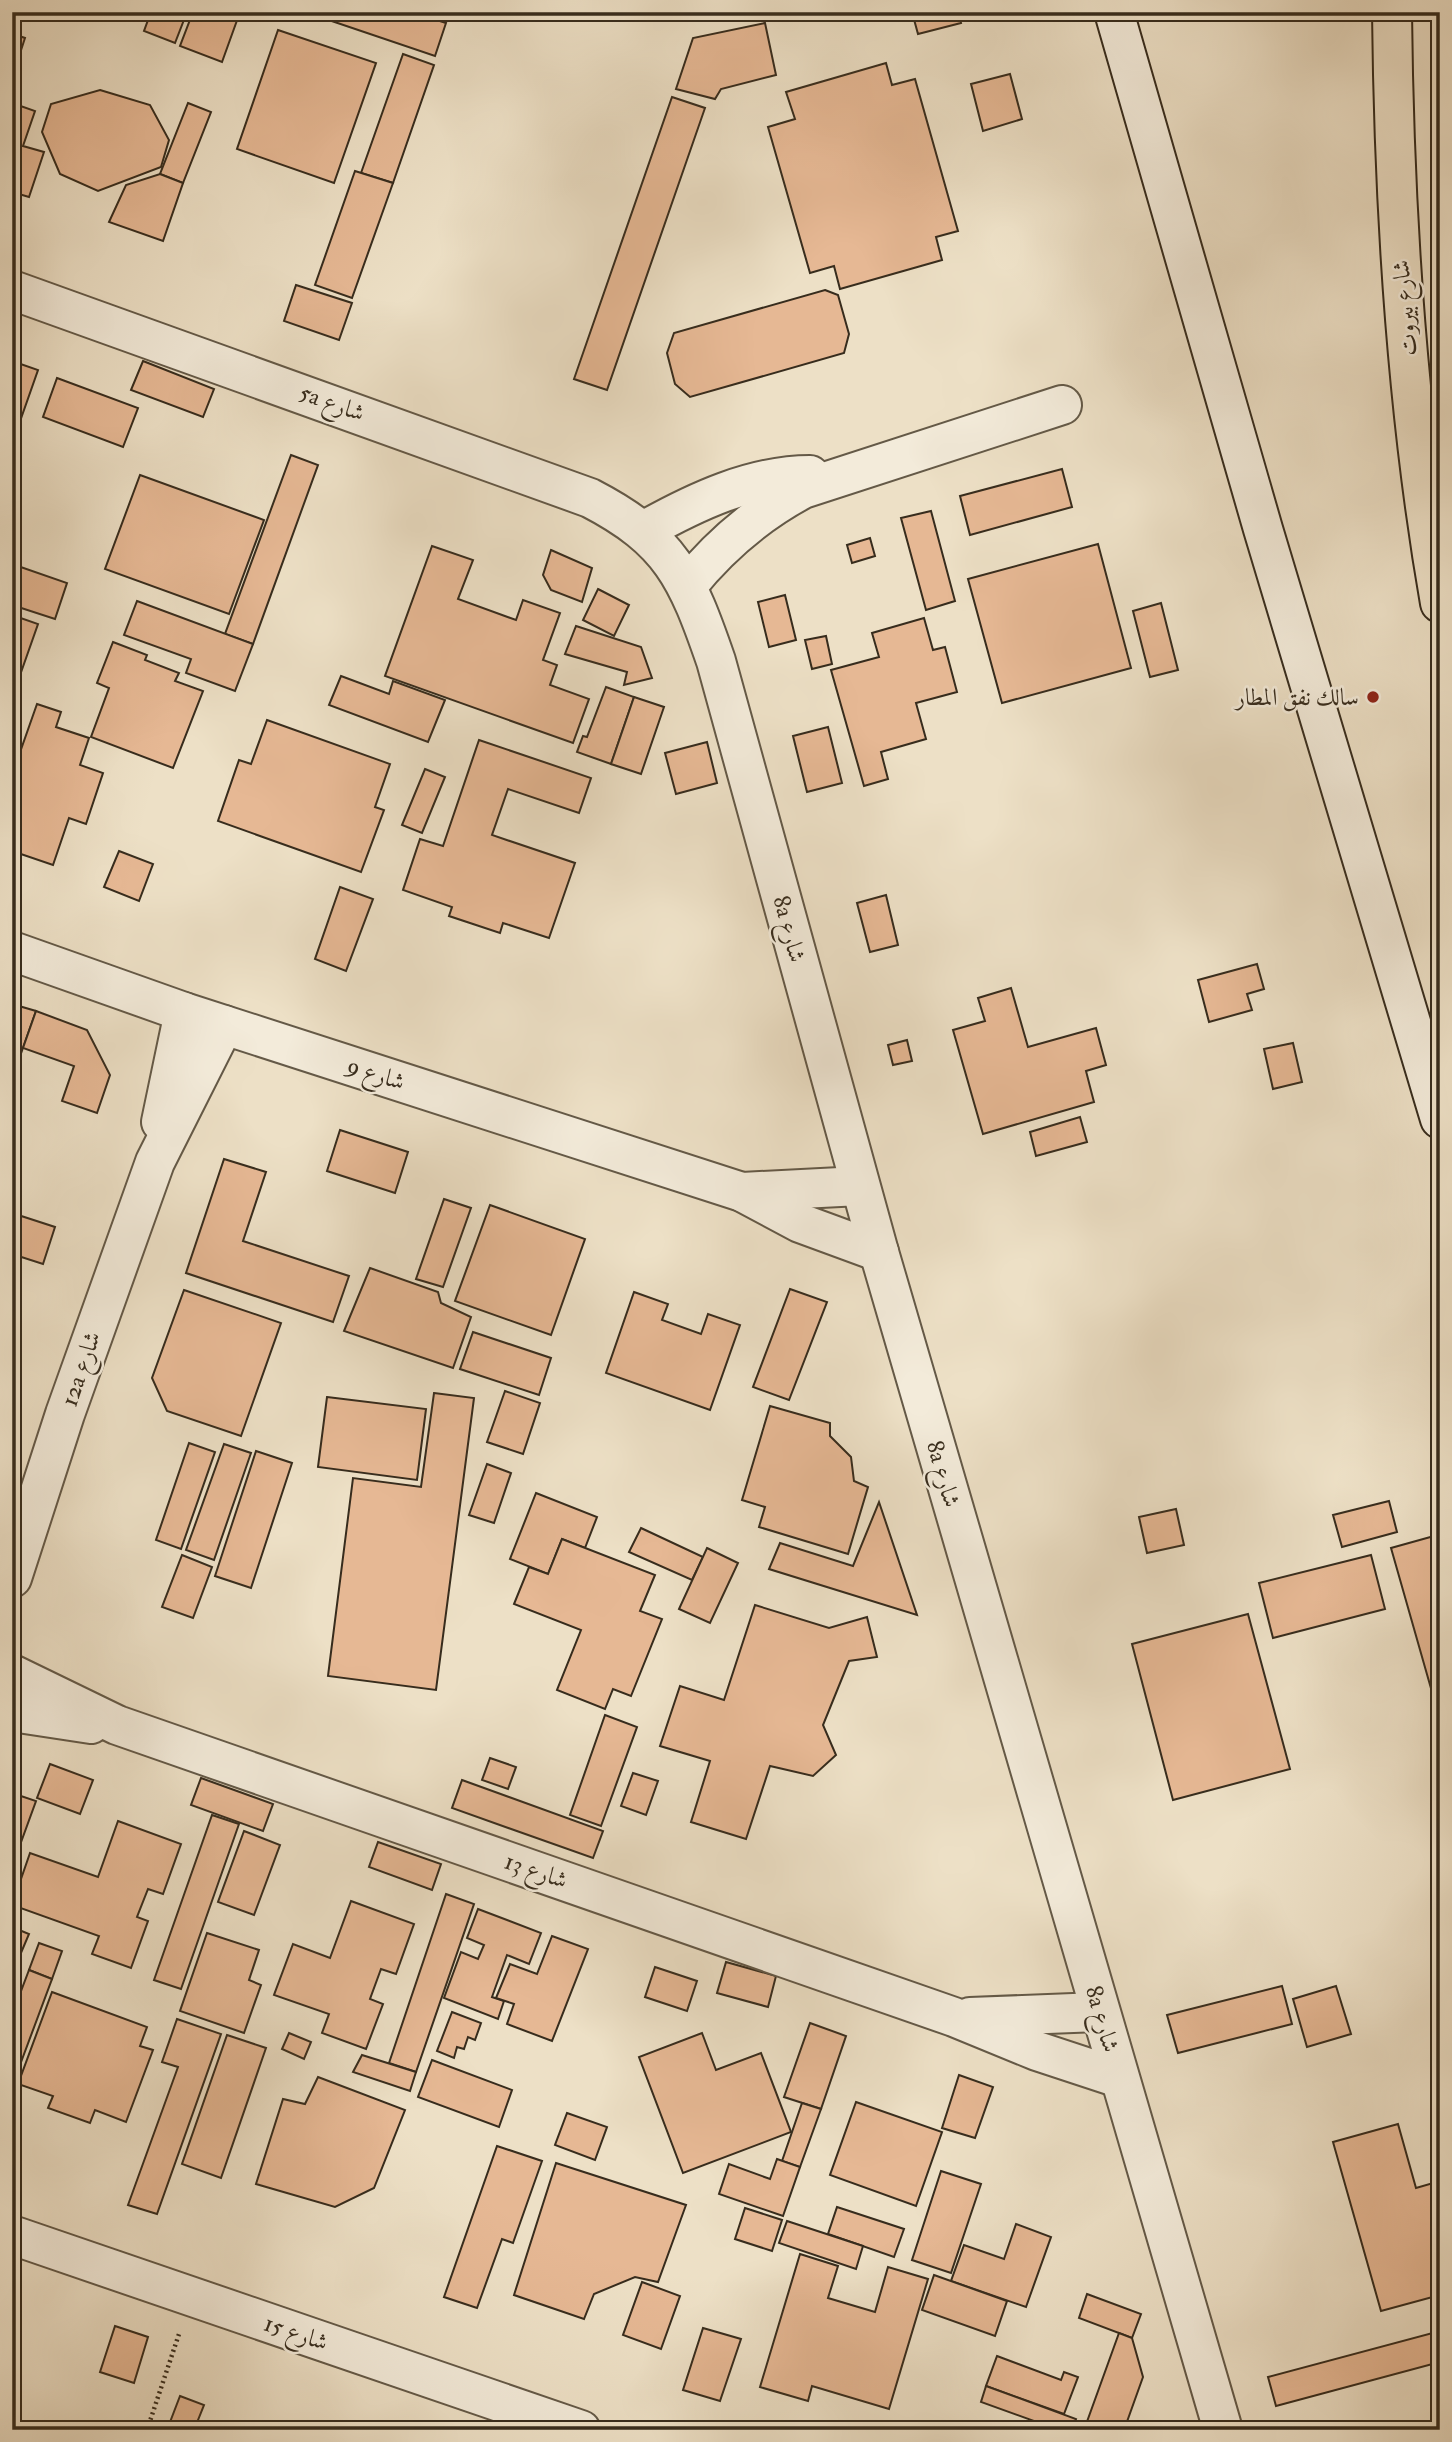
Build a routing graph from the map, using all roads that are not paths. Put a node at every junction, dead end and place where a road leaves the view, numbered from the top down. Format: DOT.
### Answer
graph roads {
  1 [pos="1114,12"];
  2 [pos="1392,12"];
  3 [pos="12,290"];
  4 [pos="1062,405"];
  5 [pos="839,475"];
  6 [pos="645,530"];
  7 [pos="687,586"];
  8 [pos="1440,603"];
  9 [pos="12,951"];
  10 [pos="184,1012"];
  11 [pos="224,1025"];
  12 [pos="1440,1119"];
  13 [pos="155,1162"];
  14 [pos="860,1186"];
  15 [pos="742,1192"];
  16 [pos="879,1252"];
  17 [pos="12,1578"];
  18 [pos="12,1674"];
  19 [pos="12,1712"];
  20 [pos="117,1726"];
  21 [pos="1100,2012"];
  22 [pos="954,2017"];
  23 [pos="1119,2078"];
  24 [pos="12,2235"];
  25 [pos="581,2430"];
  26 [pos="1223,2430"];
  1 -- 12 [label="street"];
  2 -- 8 [label="main road, شارع بيروت"];
  3 -- 6 [label="street, 5a شارع"];
  4 -- 5 [label="street"];
  5 -- 6 [label="street"];
  5 -- 7 [label="street"];
  6 -- 7 [label="street, 8a شارع"];
  7 -- 14 [label="street, 8a شارع"];
  9 -- 10 [label="street, شارع 9"];
  10 -- 11 [label="street, شارع 9"];
  10 -- 13 [label="street, 12a شارع"];
  11 -- 13 [label="street, 12a شارع"];
  11 -- 15 [label="street, شارع 9"];
  13 -- 17 [label="street, 12a شارع"];
  14 -- 15 [label="street, شارع 9"];
  14 -- 16 [label="street, 8a شارع"];
  15 -- 16 [label="street, شارع 9"];
  16 -- 21 [label="street, 8a شارع"];
  18 -- 20 [label="street, شارع 13"];
  19 -- 20 [label="street, شارع 13"];
  20 -- 22 [label="street, شارع 13"];
  21 -- 22 [label="street, شارع 13"];
  21 -- 23 [label="street, 8a شارع"];
  22 -- 23 [label="street, شارع 13"];
  23 -- 26 [label="street, 8a شارع"];
  24 -- 25 [label="street, شارع 15"];
}
